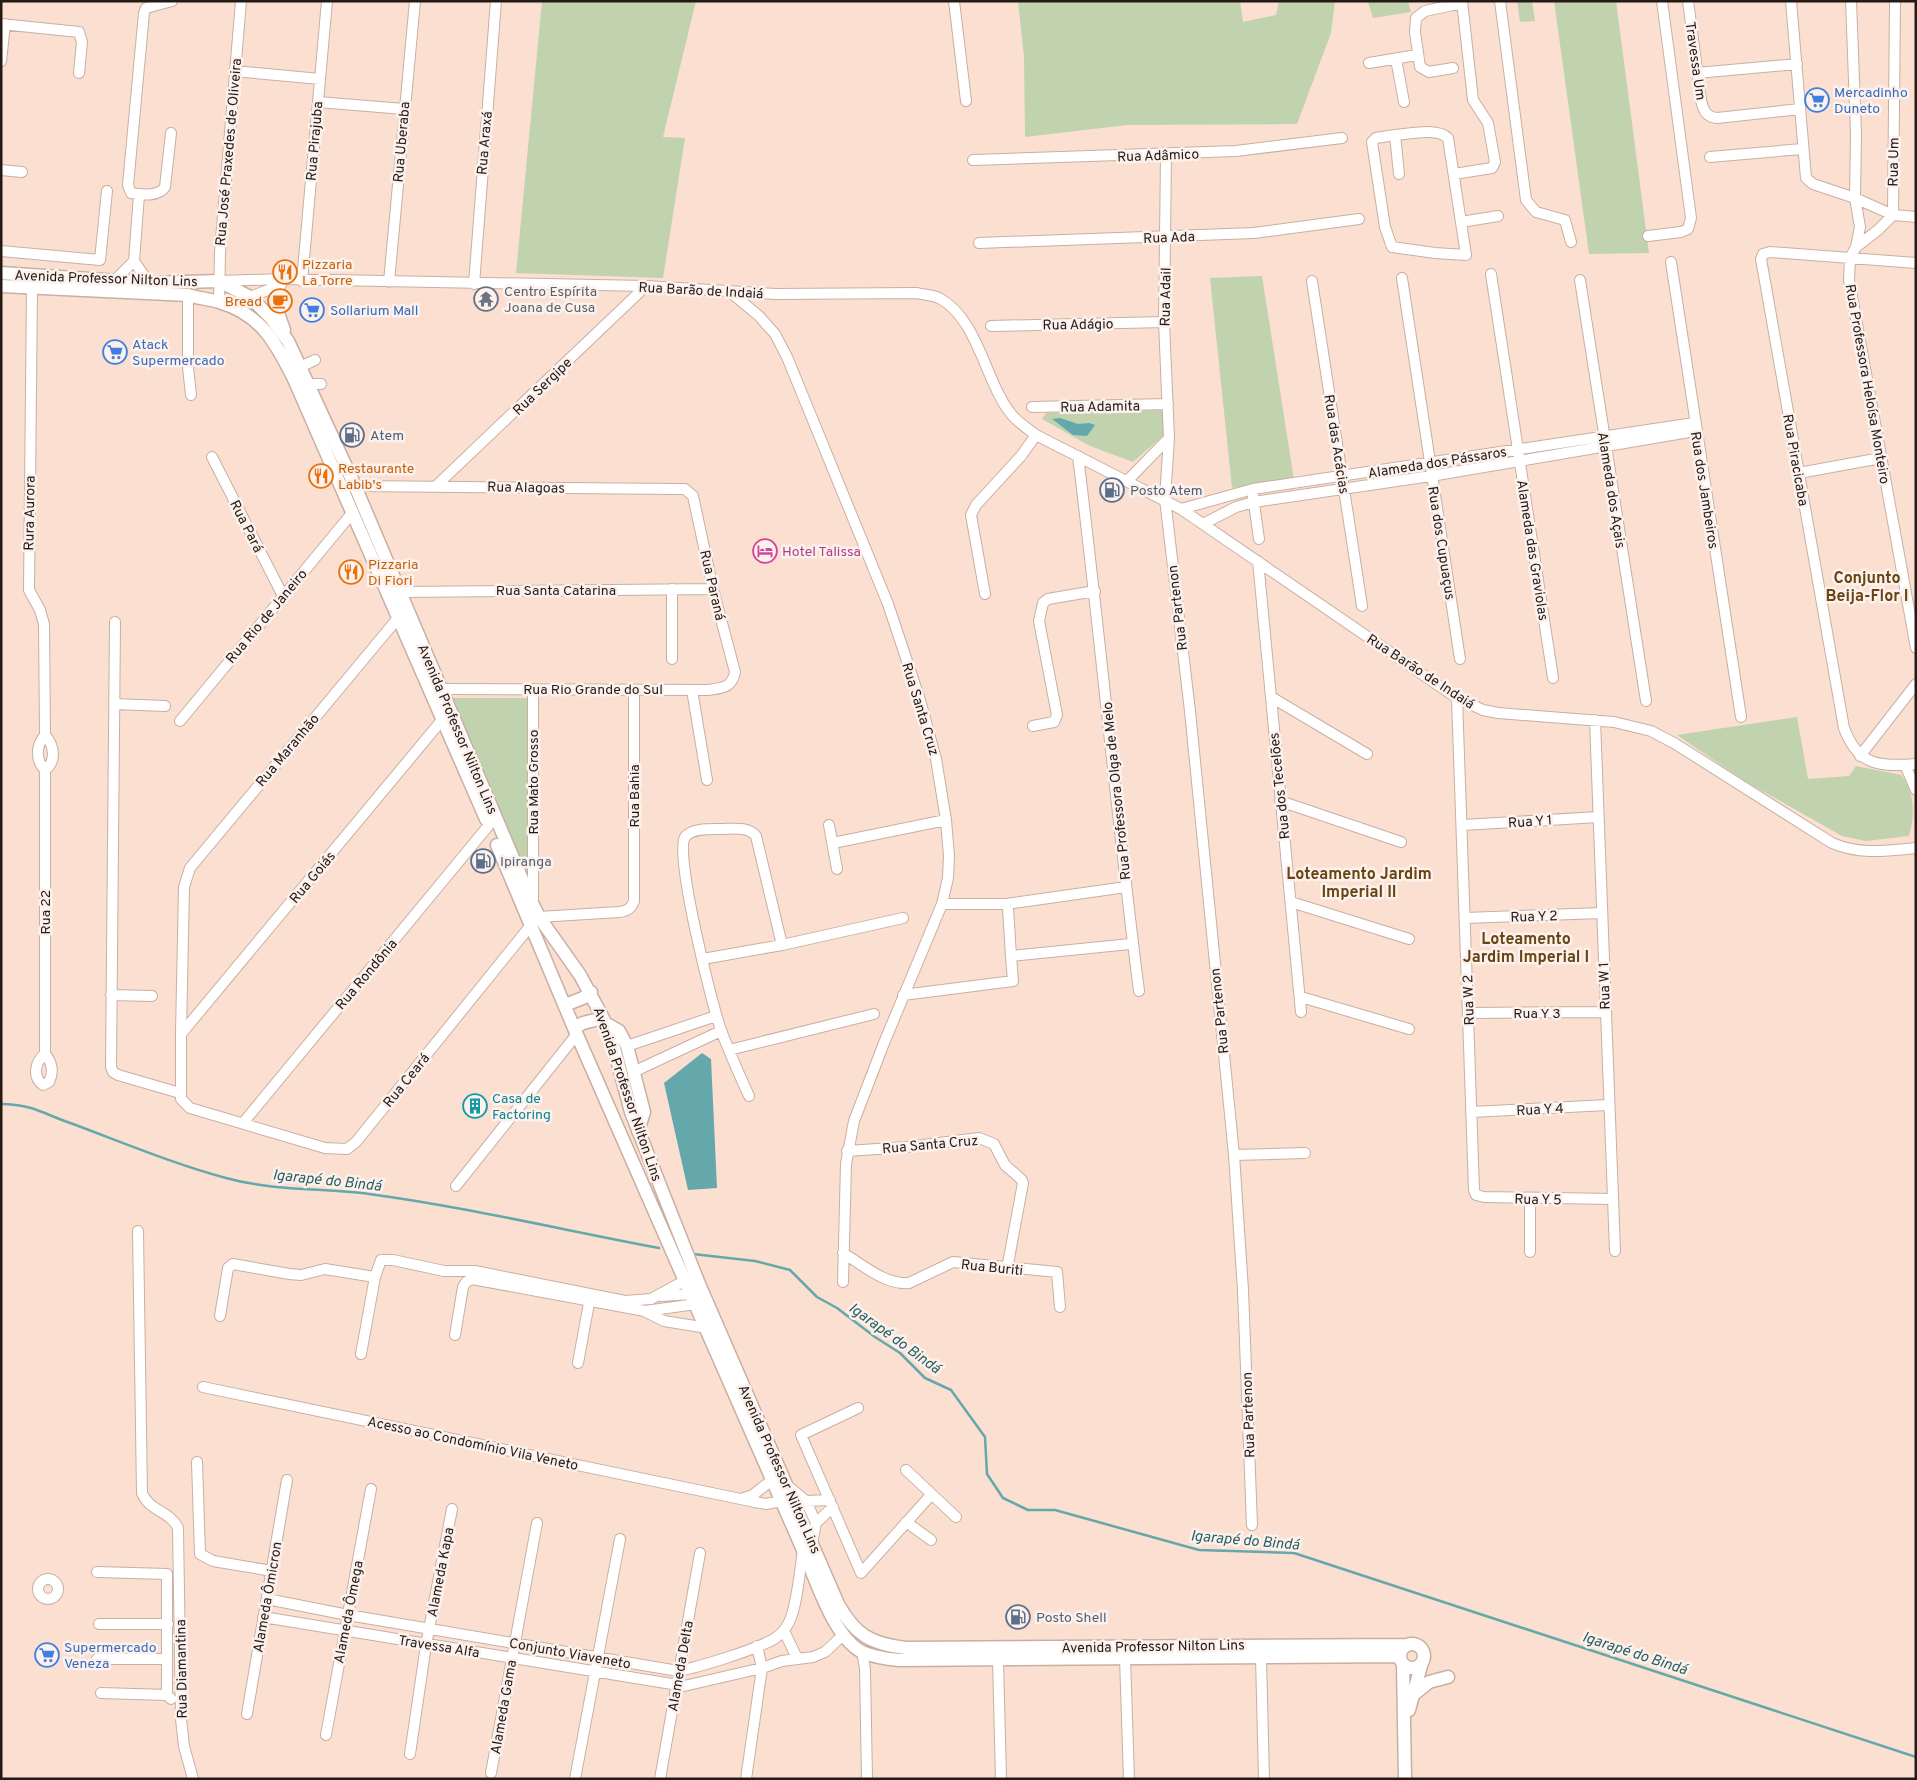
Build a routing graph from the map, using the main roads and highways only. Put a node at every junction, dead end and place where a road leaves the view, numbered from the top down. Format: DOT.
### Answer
graph roads {
  1 [pos="1,273"];
  2 [pos="1,286"];
  3 [pos="276,287"];
  4 [pos="288,341"];
  5 [pos="535,921"];
  6 [pos="591,992"];
  7 [pos="565,1004"];
  8 [pos="604,1021"];
  9 [pos="576,1031"];
  10 [pos="638,1131"];
  11 [pos="676,1243"];
  12 [pos="684,1261"];
  13 [pos="808,1547"];
  14 [pos="1408,1645"];
  15 [pos="1402,1660"];
  16 [pos="1422,1662"];
  17 [pos="1448,1677"];
  18 [pos="1413,1695"];
  19 [pos="1405,1722"];
  20 [pos="1405,1779"];
  1 -- 4 [label="main road, Avenida Professor Nilton Lins"];
  2 -- 5 [label="main road, Avenida Professor Nilton Lins"];
  3 -- 4 [label="main road"];
  4 -- 5 [label="main road, Avenida Professor Nilton Lins"];
  5 -- 6 [label="main road, Avenida Professor Nilton Lins"];
  5 -- 7 [label="main road, Avenida Professor Nilton Lins"];
  6 -- 7 [label="main road"];
  6 -- 8 [label="main road, Avenida Professor Nilton Lins"];
  7 -- 9 [label="main road, Avenida Professor Nilton Lins"];
  8 -- 9 [label="main road"];
  8 -- 10 [label="main road, Avenida Professor Nilton Lins"];
  8 -- 10 [label="main road"];
  9 -- 11 [label="main road, Avenida Professor Nilton Lins"];
  10 -- 11 [label="main road, Avenida Professor Nilton Lins"];
  11 -- 12 [label="main road, Avenida Professor Nilton Lins"];
  12 -- 13 [label="main road, Avenida Professor Nilton Lins"];
  12 -- 13 [label="main road, Avenida Professor Nilton Lins"];
  13 -- 14 [label="main road, Avenida Professor Nilton Lins"];
  13 -- 15 [label="main road, Avenida Professor Nilton Lins"];
  14 -- 15 [label="main road"];
  14 -- 16 [label="main road"];
  15 -- 16 [label="main road"];
  15 -- 19 [label="main road"];
  16 -- 18 [label="main road"];
  17 -- 18 [label="main road"];
  18 -- 19 [label="main road"];
  19 -- 20 [label="main road"];
}
